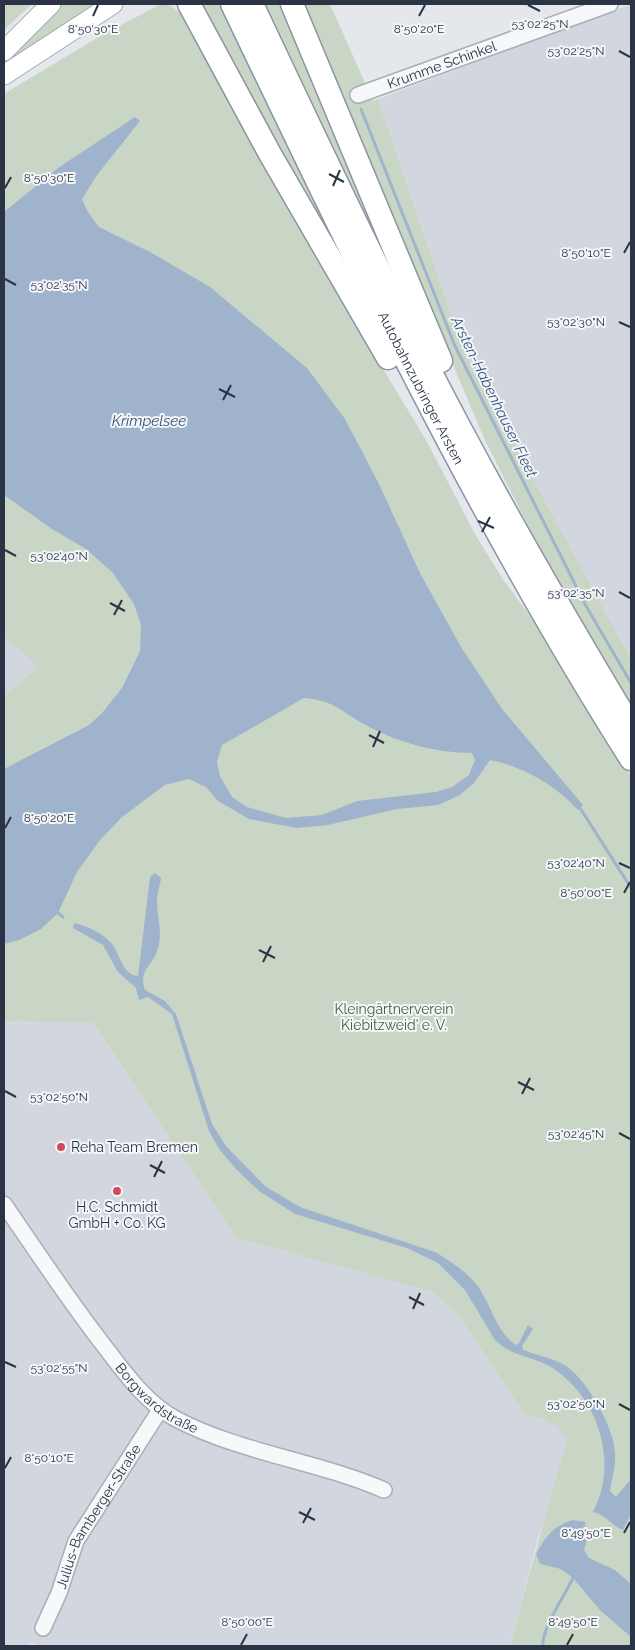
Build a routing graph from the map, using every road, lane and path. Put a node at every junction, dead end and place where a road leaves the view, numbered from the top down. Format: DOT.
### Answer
graph roads {
  1 [pos="51,4"];
  2 [pos="189,4"];
  3 [pos="232,4"];
  4 [pos="252,4"];
  5 [pos="292,4"];
  6 [pos="610,4"];
  7 [pos="110,6"];
  8 [pos="4,52"];
  9 [pos="4,74"];
  10 [pos="358,95"];
  11 [pos="450,429"];
  12 [pos="631,727"];
  13 [pos="631,759"];
  14 [pos="4,1204"];
  15 [pos="160,1410"];
  16 [pos="384,1490"];
  17 [pos="43,1628"];
  1 -- 8 [label="main road"];
  2 -- 11 [label="highway"];
  3 -- 11 [label="highway, Autobahnzubringer Arsten"];
  4 -- 11 [label="highway, Autobahnzubringer Arsten"];
  5 -- 11 [label="highway"];
  6 -- 10 [label="street, Krumme Schinkel"];
  7 -- 9 [label="main road"];
  11 -- 12 [label="highway, Autobahnzubringer Arsten"];
  11 -- 13 [label="highway, Autobahnzubringer Arsten"];
  14 -- 15 [label="street, Borgwardstraße"];
  15 -- 16 [label="street, Borgwardstraße"];
  15 -- 17 [label="street, Julius-Bamberger-Straße"];
}
